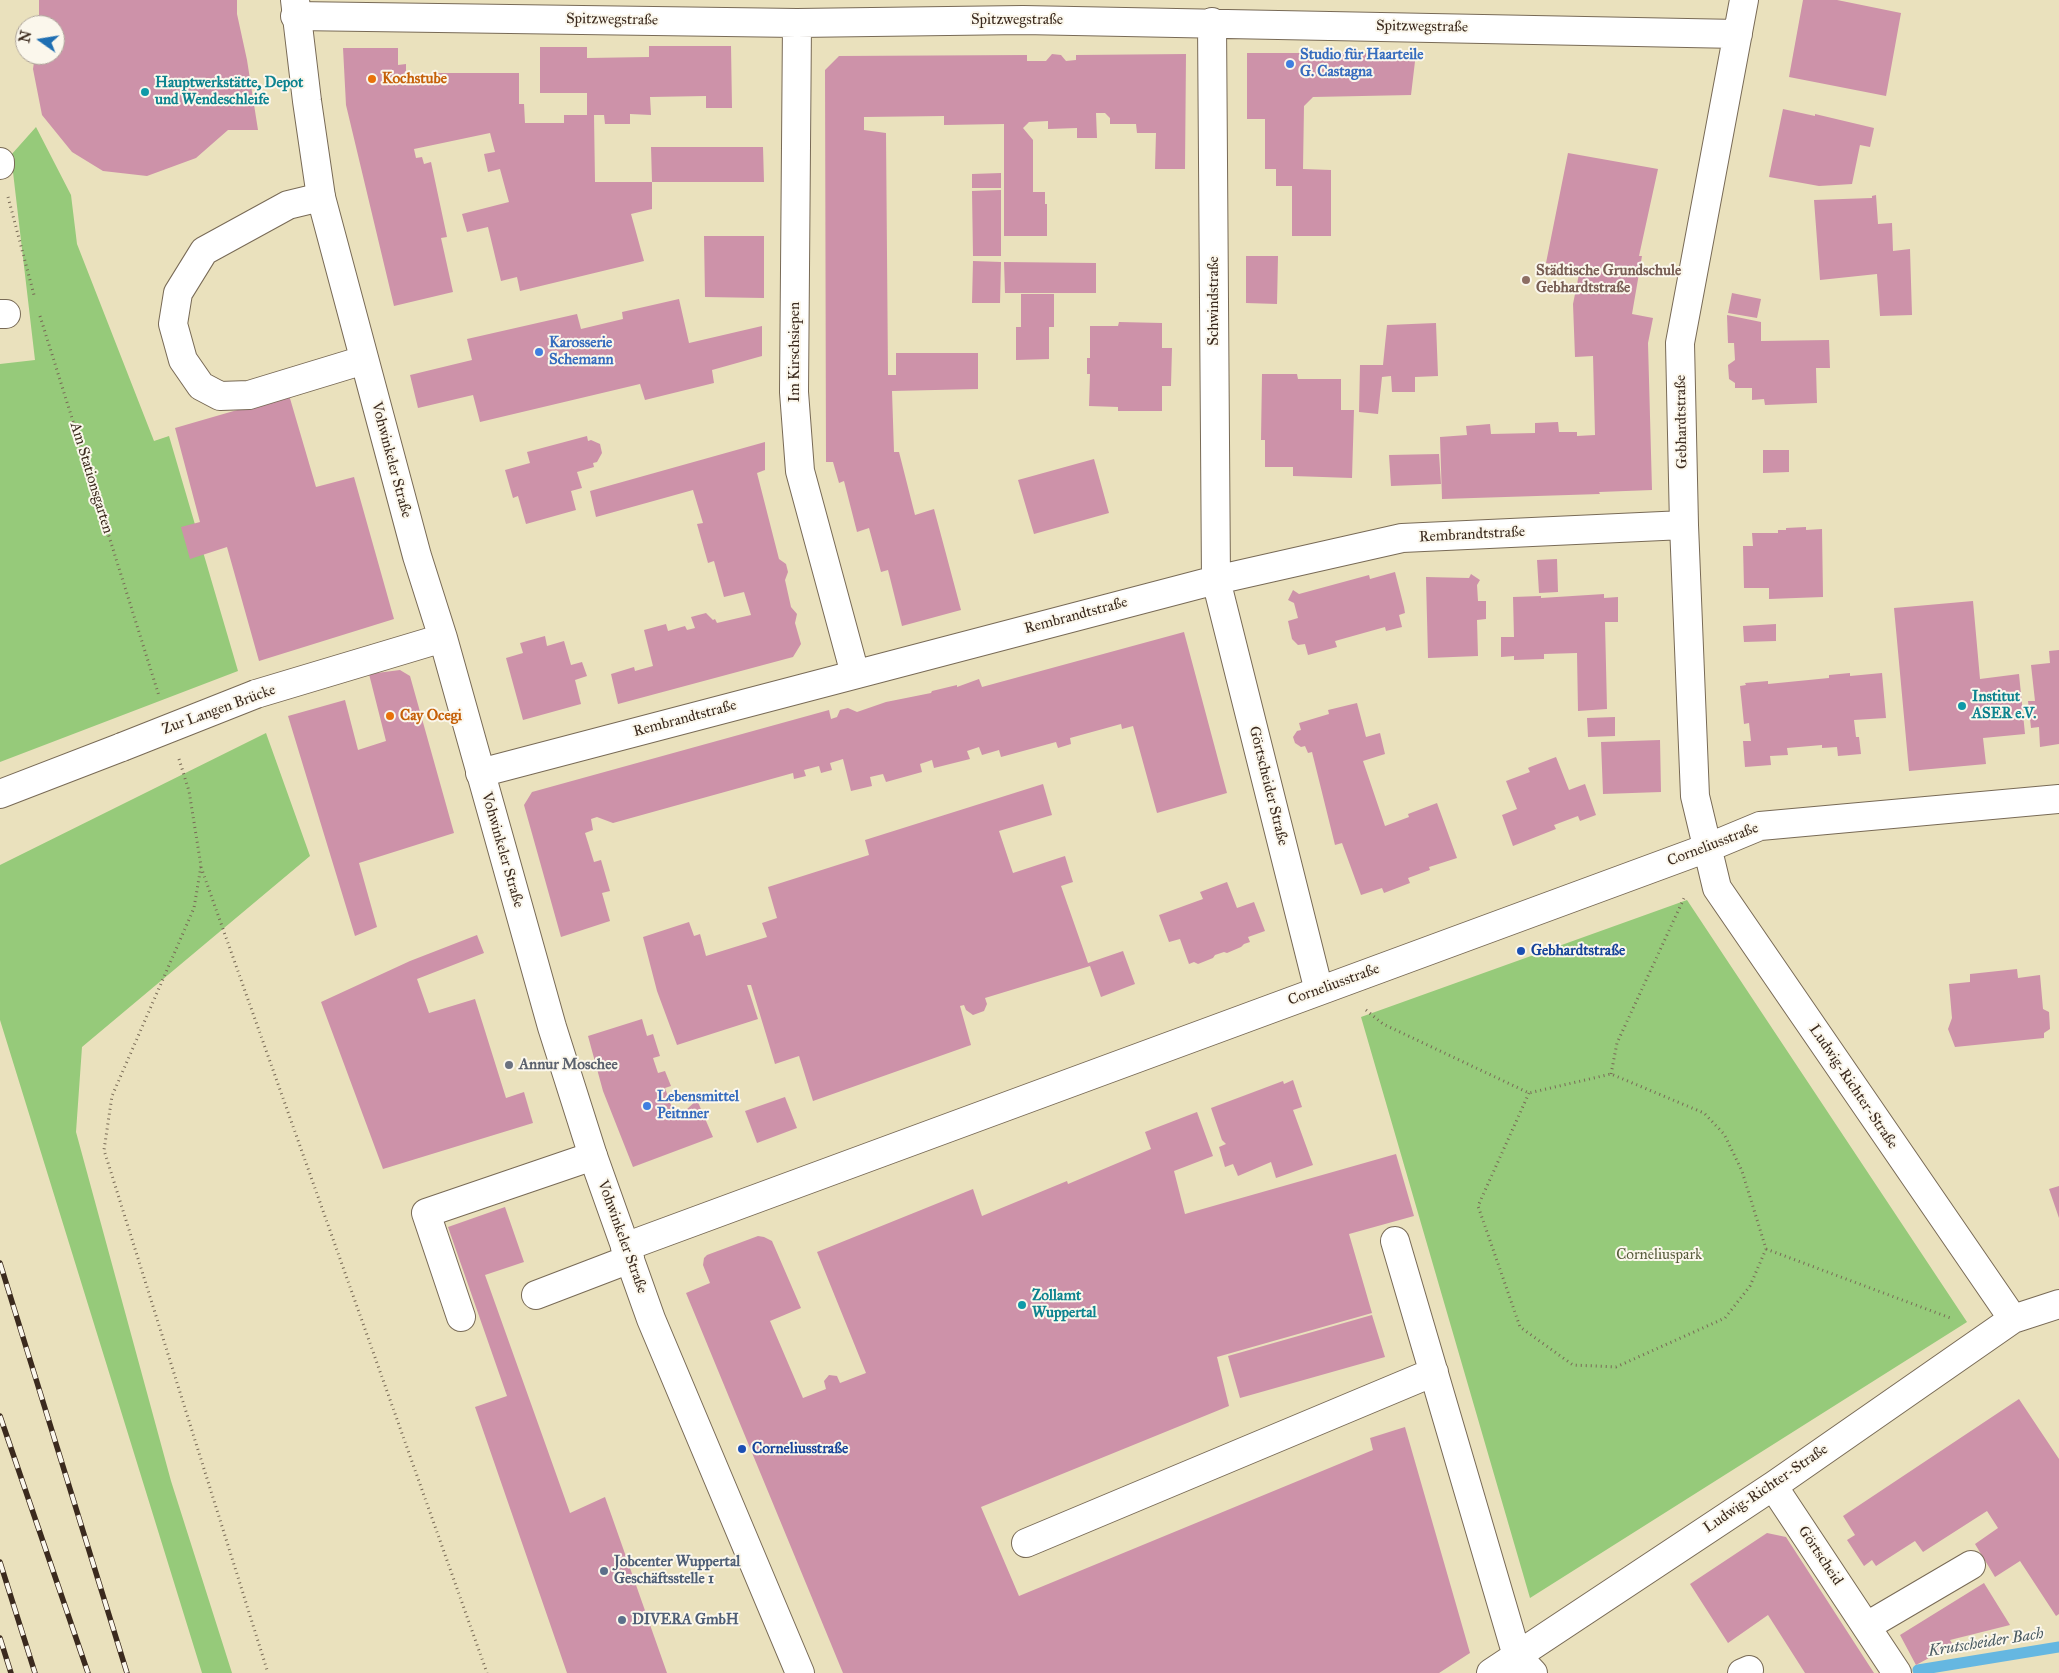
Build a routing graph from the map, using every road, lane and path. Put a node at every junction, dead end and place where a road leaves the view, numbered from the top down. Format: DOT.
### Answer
graph roads {
  1 [pos="1744,0"];
  2 [pos="295,8"];
  3 [pos="589,10"];
  4 [pos="1212,22"];
  5 [pos="797,23"];
  6 [pos="1738,34"];
  7 [pos="0,164"];
  8 [pos="321,197"];
  9 [pos="35,299"];
  10 [pos="38,308"];
  11 [pos="364,360"];
  12 [pos="1684,525"];
  13 [pos="1216,580"];
  14 [pos="443,638"];
  15 [pos="855,674"];
  16 [pos="159,697"];
  17 [pos="177,753"];
  18 [pos="480,773"];
  19 [pos="0,794"];
  20 [pos="2059,799"];
  21 [pos="1707,848"];
  22 [pos="201,866"];
  23 [pos="1328,987"];
  24 [pos="1611,1074"];
  25 [pos="1530,1093"];
  26 [pos="593,1156"];
  27 [pos="1395,1241"];
  28 [pos="1766,1249"];
  29 [pos="628,1253"];
  30 [pos="536,1295"];
  31 [pos="2059,1304"];
  32 [pos="461,1317"];
  33 [pos="1960,1320"];
  34 [pos="2013,1320"];
  35 [pos="1434,1372"];
  36 [pos="1773,1486"];
  37 [pos="1026,1543"];
  38 [pos="1971,1565"];
  39 [pos="1868,1626"];
  40 [pos="1525,1664"];
  41 [pos="268,1673"];
  42 [pos="486,1673"];
  43 [pos="800,1673"];
  44 [pos="1491,1673"];
  45 [pos="1897,1673"];
  1 -- 6 [label="street, Gebhardtstraße"];
  2 -- 3 [label="street, Spitzwegstraße"];
  2 -- 8 [label="street, Vohwinkeler Straße"];
  3 -- 5 [label="street, Spitzwegstraße"];
  4 -- 5 [label="street, Spitzwegstraße"];
  4 -- 6 [label="street, Spitzwegstraße"];
  4 -- 13 [label="street, Schwindstraße"];
  5 -- 15 [label="street, Im Kirschsiepen"];
  6 -- 12 [label="street, Gebhardtstraße"];
  7 -- 9 [label="path"];
  8 -- 11 [label="street, Vohwinkeler Straße"];
  8 -- 11 [label="street"];
  10 -- 16 [label="path, Am Stationsgarten"];
  11 -- 14 [label="street, Vohwinkeler Straße"];
  12 -- 13 [label="street, Rembrandtstraße"];
  12 -- 21 [label="street, Gebhardtstraße"];
  13 -- 15 [label="street, Rembrandtstraße"];
  13 -- 23 [label="street, Görtscheider Straße"];
  14 -- 18 [label="street, Vohwinkeler Straße"];
  14 -- 19 [label="street, Zur Langen Brücke, bridge"];
  15 -- 18 [label="street, Rembrandtstraße"];
  17 -- 22 [label="path"];
  18 -- 26 [label="street, Vohwinkeler Straße"];
  20 -- 21 [label="street, Corneliusstraße"];
  21 -- 23 [label="street, Corneliusstraße"];
  21 -- 24 [label="path"];
  21 -- 34 [label="street, Ludwig-Richter-Straße"];
  22 -- 41 [label="path"];
  22 -- 42 [label="path"];
  23 -- 25 [label="path"];
  23 -- 29 [label="street, Corneliusstraße"];
  24 -- 25 [label="path"];
  24 -- 28 [label="path"];
  25 -- 28 [label="path"];
  26 -- 29 [label="street, Vohwinkeler Straße"];
  26 -- 32 [label="street"];
  27 -- 35 [label="street"];
  28 -- 33 [label="path"];
  29 -- 30 [label="street, Corneliusstraße"];
  29 -- 43 [label="street, Vohwinkeler Straße"];
  31 -- 34 [label="street, Ludwig-Richter-Straße"];
  34 -- 36 [label="street, Ludwig-Richter-Straße"];
  35 -- 37 [label="street"];
  35 -- 40 [label="street"];
  36 -- 39 [label="street, Görtscheid"];
  36 -- 40 [label="street, Ludwig-Richter-Straße"];
  38 -- 39 [label="street"];
  39 -- 45 [label="street, Görtscheid"];
  40 -- 44 [label="street, Ludwig-Richter-Straße"];
}
